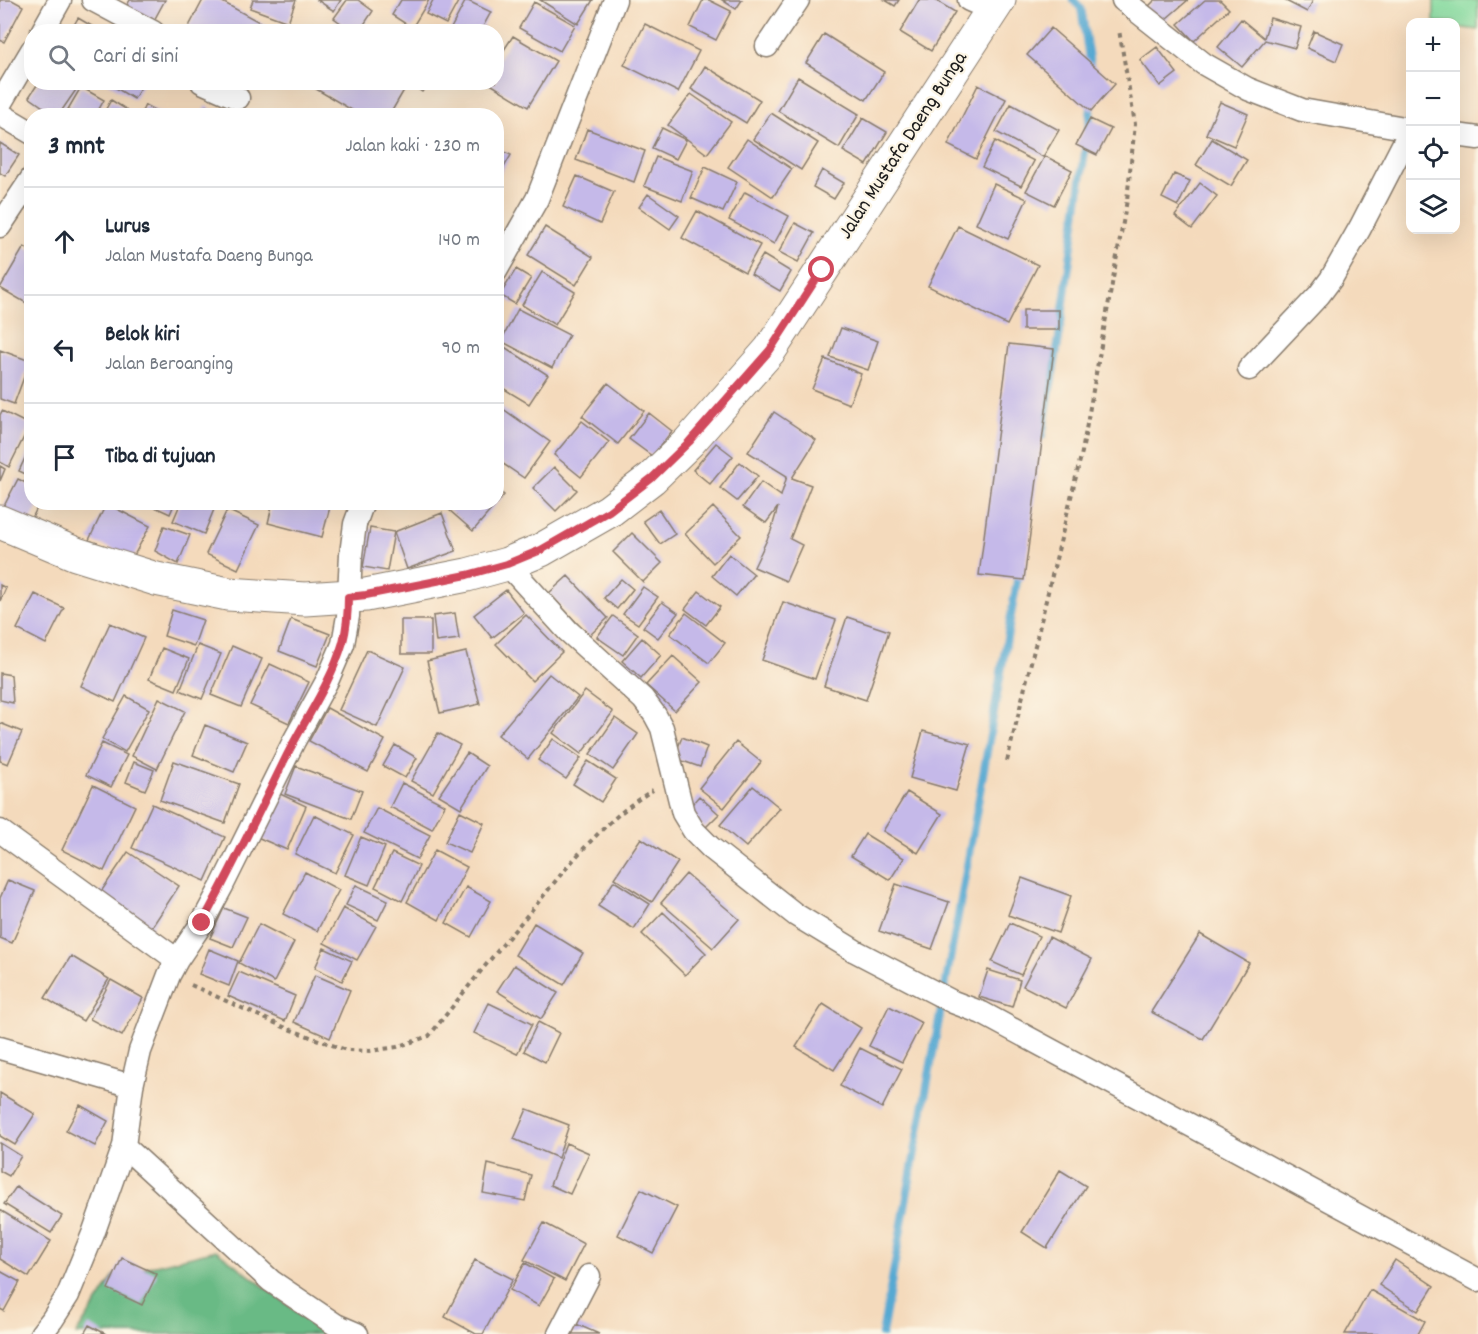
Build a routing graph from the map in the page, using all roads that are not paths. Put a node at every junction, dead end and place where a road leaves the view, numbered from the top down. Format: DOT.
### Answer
graph roads {
  1 [pos="60,0"];
  2 [pos="93,0"];
  3 [pos="615,0"];
  4 [pos="798,0"];
  5 [pos="1123,0"];
  6 [pos="987,3"];
  7 [pos="46,24"];
  8 [pos="138,24"];
  9 [pos="767,45"];
  10 [pos="24,64"];
  11 [pos="220,90"];
  12 [pos="238,98"];
  13 [pos="0,104"];
  14 [pos="0,114"];
  15 [pos="24,128"];
  16 [pos="1406,129"];
  17 [pos="1460,136"];
  18 [pos="1406,138"];
  19 [pos="1478,138"];
  20 [pos="24,190"];
  21 [pos="0,226"];
  22 [pos="504,257"];
  23 [pos="1249,369"];
  24 [pos="360,510"];
  25 [pos="0,522"];
  26 [pos="507,564"];
  27 [pos="348,597"];
  28 [pos="0,831"];
  29 [pos="173,967"];
  30 [pos="0,1048"];
  31 [pos="132,1086"];
  32 [pos="124,1146"];
  33 [pos="589,1276"];
  34 [pos="1478,1280"];
  35 [pos="41,1334"];
  36 [pos="357,1334"];
  37 [pos="559,1334"];
  1 -- 7 [label="street"];
  2 -- 8 [label="street"];
  3 -- 22 [label="street"];
  4 -- 9 [label="street"];
  5 -- 16 [label="street"];
  6 -- 26 [label="main road, Jalan Mustafa Daeng Bunga"];
  10 -- 13 [label="street"];
  11 -- 12 [label="street"];
  14 -- 15 [label="street"];
  17 -- 19 [label="street"];
  18 -- 23 [label="street"];
  20 -- 21 [label="street"];
  24 -- 27 [label="street"];
  25 -- 27 [label="main road, Jalan Mustafa Daeng Bunga"];
  26 -- 27 [label="main road, Jalan Mustafa Daeng Bunga"];
  26 -- 34 [label="street"];
  27 -- 29 [label="street"];
  28 -- 29 [label="street"];
  29 -- 31 [label="street"];
  30 -- 31 [label="street"];
  31 -- 32 [label="street"];
  32 -- 35 [label="street"];
  32 -- 36 [label="street"];
  33 -- 37 [label="street"];
}
